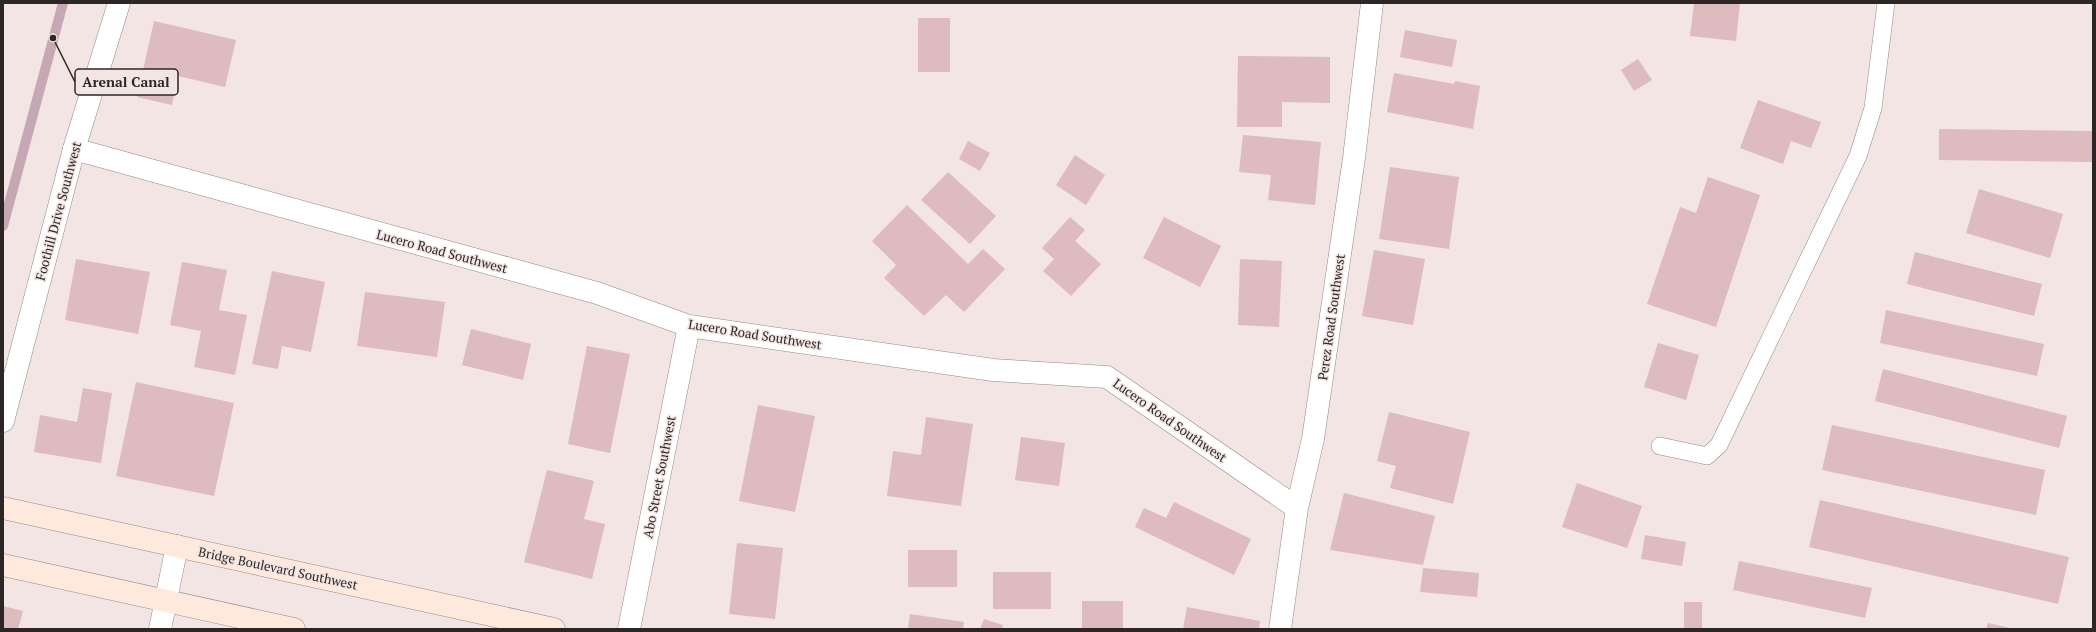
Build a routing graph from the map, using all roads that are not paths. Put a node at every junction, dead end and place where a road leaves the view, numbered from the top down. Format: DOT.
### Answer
graph roads {
  1 [pos="119,3"];
  2 [pos="1372,3"];
  3 [pos="1886,3"];
  4 [pos="74,149"];
  5 [pos="689,326"];
  6 [pos="3,421"];
  7 [pos="1660,446"];
  8 [pos="3,508"];
  9 [pos="1297,508"];
  10 [pos="177,546"];
  11 [pos="3,565"];
  12 [pos="166,601"];
  13 [pos="160,629"];
  14 [pos="294,629"];
  15 [pos="554,629"];
  16 [pos="629,629"];
  17 [pos="1280,629"];
  1 -- 4 [label="street, Foothill Drive Southwest"];
  2 -- 9 [label="street, Perez Road Southwest"];
  3 -- 7 [label="lane"];
  4 -- 5 [label="street, Lucero Road Southwest"];
  4 -- 6 [label="street, Foothill Drive Southwest"];
  5 -- 9 [label="street, Lucero Road Southwest"];
  5 -- 16 [label="street, Abo Street Southwest"];
  8 -- 10 [label="main road, Bridge Boulevard Southwest"];
  9 -- 17 [label="street, Perez Road Southwest"];
  10 -- 12 [label="street"];
  10 -- 15 [label="main road, Bridge Boulevard Southwest"];
  11 -- 12 [label="main road"];
  12 -- 13 [label="street"];
  12 -- 14 [label="main road"];
}
